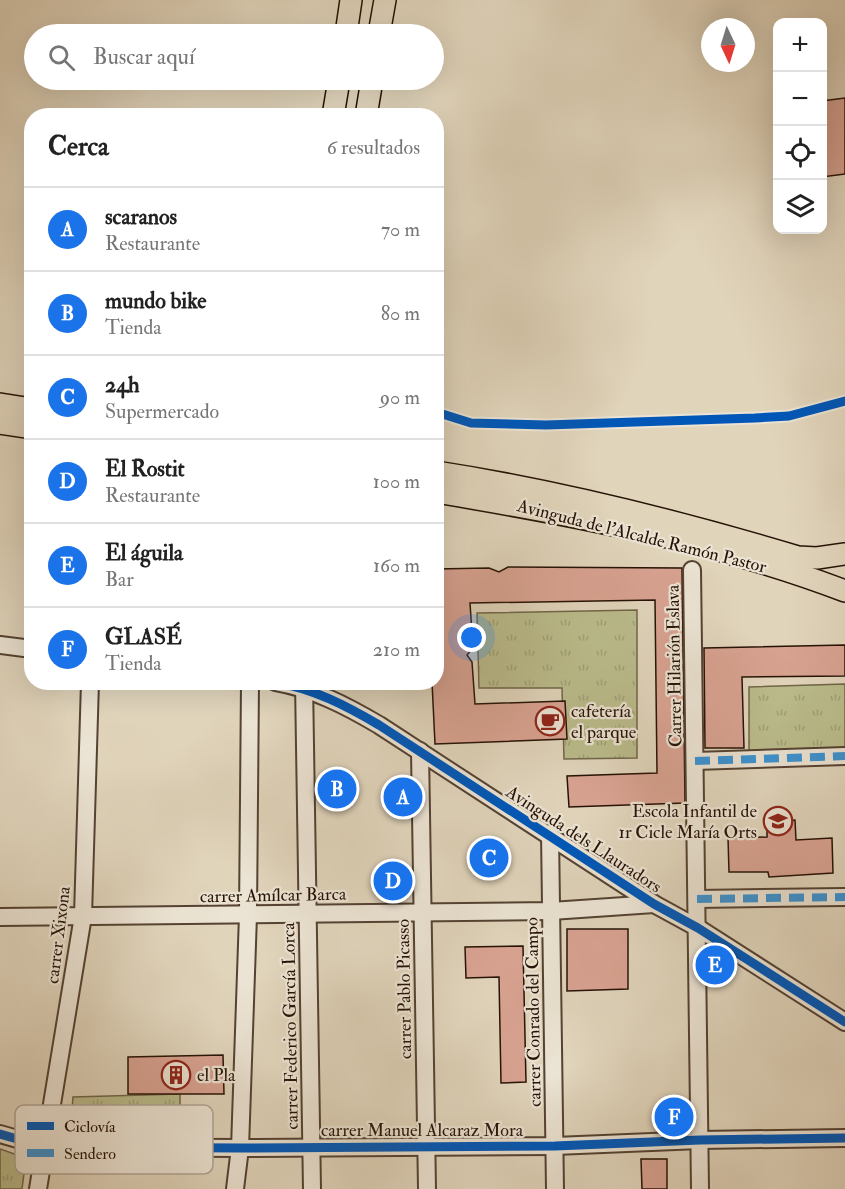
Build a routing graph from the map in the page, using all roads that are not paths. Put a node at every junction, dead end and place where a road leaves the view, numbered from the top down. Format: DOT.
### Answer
graph roads {
  1 [pos="351,0"];
  2 [pos="385,0"];
  3 [pos="347,24"];
  4 [pos="381,24"];
  5 [pos="337,90"];
  6 [pos="370,90"];
  7 [pos="334,108"];
  8 [pos="367,108"];
  9 [pos="0,404"];
  10 [pos="24,408"];
  11 [pos="444,472"];
  12 [pos="444,493"];
  13 [pos="845,554"];
  14 [pos="692,570"];
  15 [pos="845,591"];
  16 [pos="0,645"];
  17 [pos="24,648"];
  18 [pos="90,690"];
  19 [pos="250,690"];
  20 [pos="304,690"];
  21 [pos="314,690"];
  22 [pos="420,751"];
  23 [pos="845,756"];
  24 [pos="695,761"];
  25 [pos="550,834"];
  26 [pos="845,897"];
  27 [pos="697,899"];
  28 [pos="654,904"];
  29 [pos="551,911"];
  30 [pos="422,912"];
  31 [pos="308,914"];
  32 [pos="248,915"];
  33 [pos="83,916"];
  34 [pos="0,917"];
  35 [pos="698,928"];
  36 [pos="845,1022"];
  37 [pos="52,1105"];
  38 [pos="0,1134"];
  39 [pos="15,1138"];
  40 [pos="845,1138"];
  41 [pos="700,1140"];
  42 [pos="555,1146"];
  43 [pos="426,1147"];
  44 [pos="213,1148"];
  45 [pos="240,1148"];
  46 [pos="312,1148"];
  47 [pos="40,1174"];
  48 [pos="38,1189"];
  49 [pos="235,1189"];
  50 [pos="312,1189"];
  51 [pos="427,1189"];
  52 [pos="555,1189"];
  53 [pos="700,1189"];
  1 -- 3 [label="main road"];
  2 -- 4 [label="main road"];
  5 -- 7 [label="main road"];
  6 -- 8 [label="main road"];
  9 -- 10 [label="main road"];
  11 -- 13 [label="main road, Avinguda de l'Alcalde Ramón Pastor"];
  12 -- 15 [label="main road, Avinguda de l'Alcalde Ramón Pastor"];
  14 -- 24 [label="street, Carrer Hilarión Eslava"];
  16 -- 17 [label="street"];
  18 -- 33 [label="street, carrer Xixona"];
  19 -- 32 [label="street"];
  20 -- 31 [label="street, carrer Federico García Lorca"];
  21 -- 22 [label="street, Avinguda dels Llauradors"];
  22 -- 25 [label="street, Avinguda dels Llauradors"];
  22 -- 30 [label="street, carrer Pablo Picasso"];
  23 -- 24 [label="street, Carrer Hilarión Eslava"];
  24 -- 27 [label="street, Carrer Hilarión Eslava"];
  25 -- 28 [label="street, Avinguda dels Llauradors"];
  25 -- 29 [label="street, carrer Conrado del Campo"];
  26 -- 27 [label="street"];
  27 -- 35 [label="street, Carrer Hilarión Eslava"];
  28 -- 29 [label="street, carrer Amílcar Barca"];
  28 -- 35 [label="street, Avinguda dels Llauradors"];
  29 -- 30 [label="street, carrer Amílcar Barca"];
  29 -- 42 [label="street, carrer Conrado del Campo"];
  30 -- 31 [label="street, carrer Amílcar Barca"];
  30 -- 43 [label="street, carrer Pablo Picasso"];
  31 -- 32 [label="street, carrer Amílcar Barca"];
  31 -- 46 [label="street, carrer Federico García Lorca"];
  32 -- 33 [label="street, carrer Amílcar Barca"];
  32 -- 45 [label="street"];
  33 -- 34 [label="street, carrer Amílcar Barca"];
  33 -- 37 [label="street, carrer Xixona"];
  35 -- 36 [label="street, Avinguda dels Llauradors"];
  35 -- 41 [label="street, Carrer Hilarión Eslava"];
  38 -- 39 [label="street, carrer Manuel Alcaraz Mora"];
  40 -- 41 [label="street, carrer Manuel Alcaraz Mora"];
  41 -- 42 [label="street, carrer Manuel Alcaraz Mora"];
  41 -- 53 [label="street, Carrer Hilarión Eslava"];
  42 -- 43 [label="street, carrer Manuel Alcaraz Mora"];
  42 -- 52 [label="street, carrer Conrado del Campo"];
  43 -- 46 [label="street, carrer Manuel Alcaraz Mora"];
  43 -- 51 [label="street, carrer Pablo Picasso"];
  44 -- 45 [label="street, carrer Manuel Alcaraz Mora"];
  45 -- 46 [label="street, carrer Manuel Alcaraz Mora"];
  45 -- 49 [label="street"];
  46 -- 50 [label="street, carrer Federico García Lorca"];
  47 -- 48 [label="street, carrer Xixona"];
}
